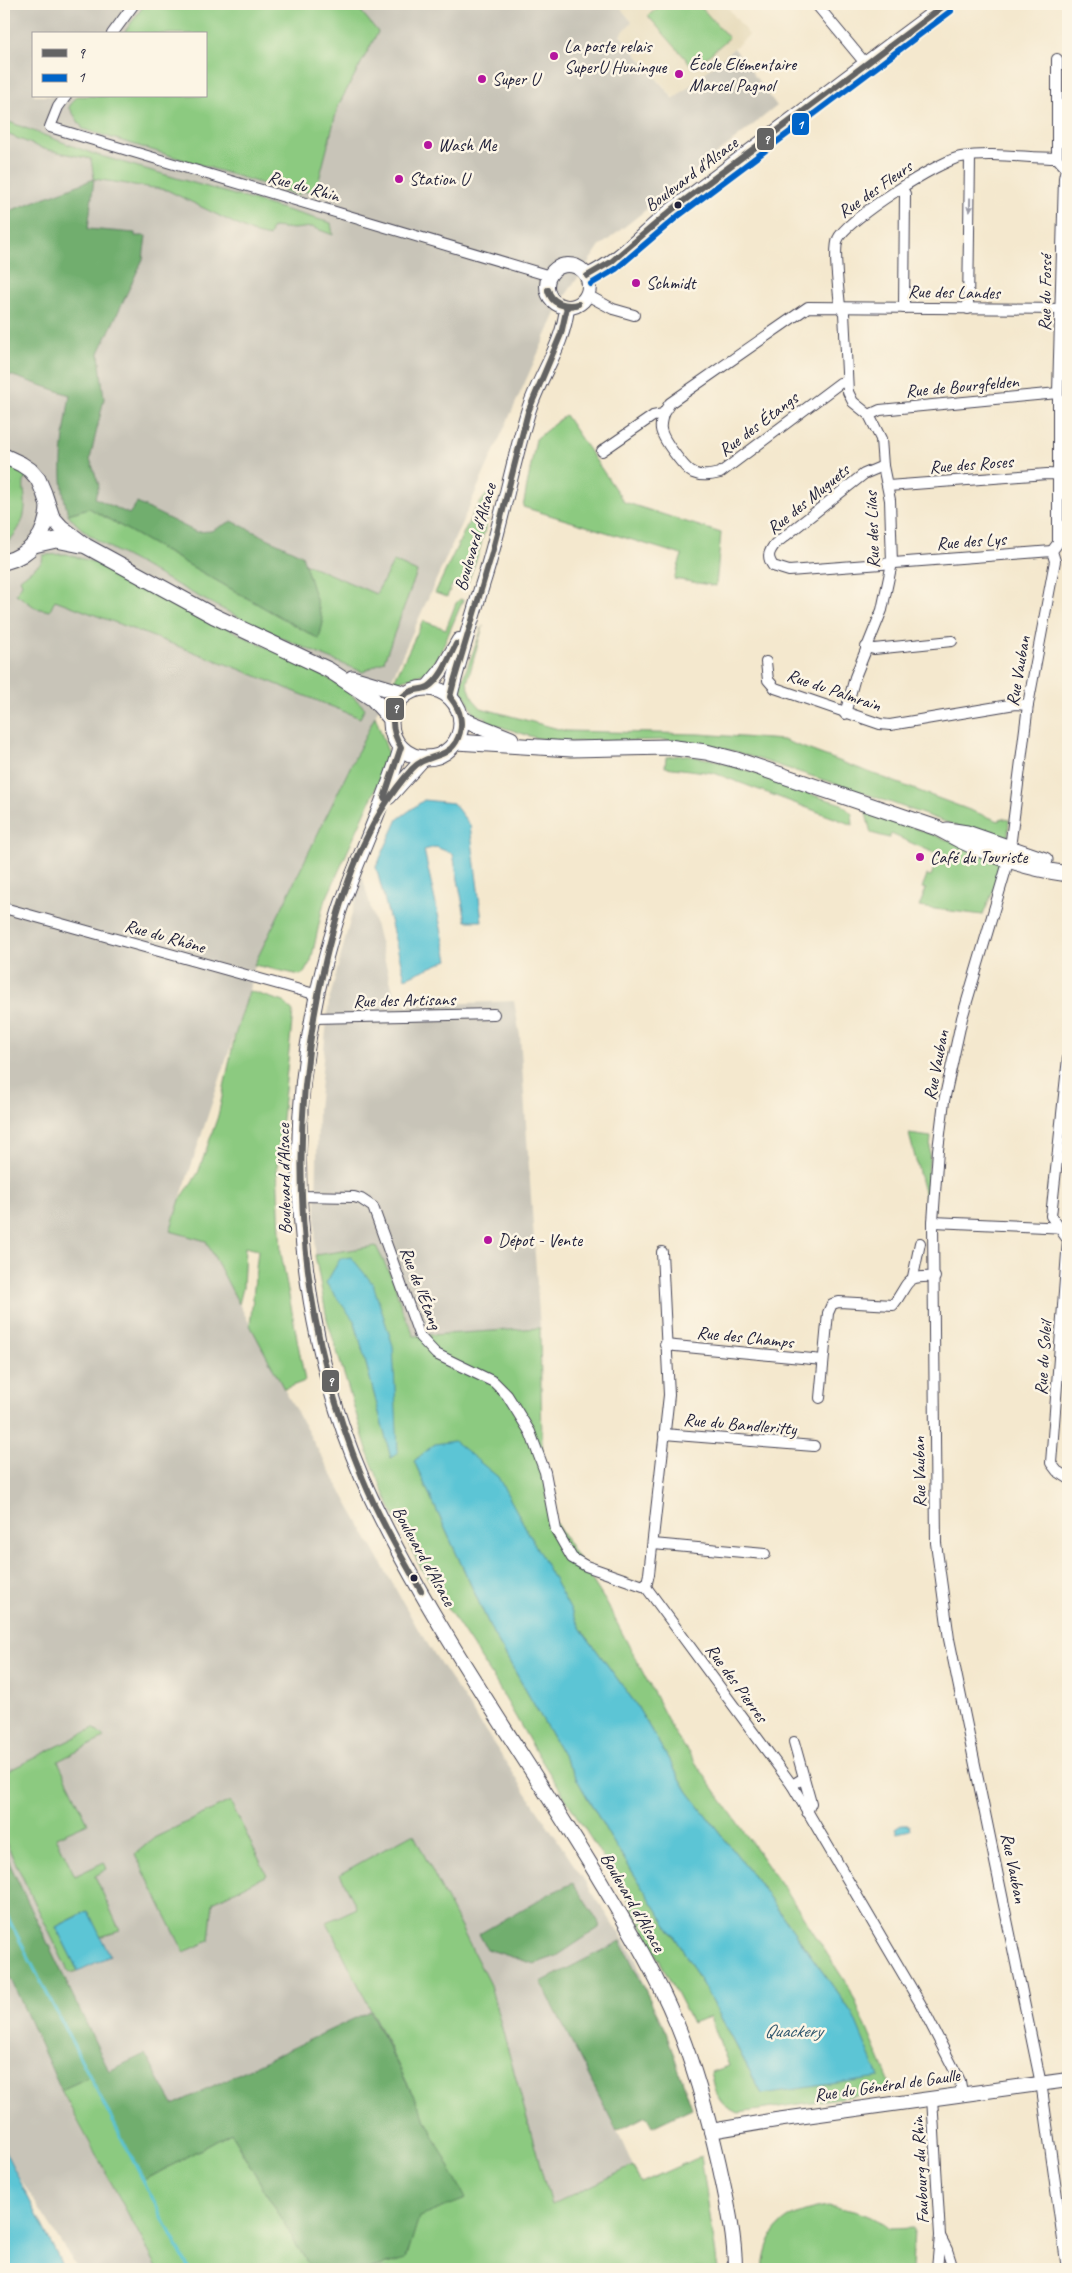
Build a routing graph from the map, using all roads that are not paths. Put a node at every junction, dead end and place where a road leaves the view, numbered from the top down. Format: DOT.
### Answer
graph roads {
  1 [pos="134,4"];
  2 [pos="816,4"];
  3 [pos="946,4"];
  4 [pos="113,32"];
  5 [pos="1057,59"];
  6 [pos="865,63"];
  7 [pos="65,98"];
  8 [pos="970,156"];
  9 [pos="1057,158"];
  10 [pos="1067,168"];
  11 [pos="902,188"];
  12 [pos="550,276"];
  13 [pos="587,276"];
  14 [pos="587,295"];
  15 [pos="567,307"];
  16 [pos="840,307"];
  17 [pos="904,308"];
  18 [pos="1065,308"];
  19 [pos="968,309"];
  20 [pos="634,316"];
  21 [pos="847,382"];
  22 [pos="1058,393"];
  23 [pos="663,414"];
  24 [pos="869,415"];
  25 [pos="602,451"];
  26 [pos="4,456"];
  27 [pos="883,466"];
  28 [pos="1063,475"];
  29 [pos="888,486"];
  30 [pos="48,507"];
  31 [pos="1058,532"];
  32 [pos="34,545"];
  33 [pos="86,546"];
  34 [pos="1052,551"];
  35 [pos="4,562"];
  36 [pos="892,563"];
  37 [pos="474,608"];
  38 [pos="952,641"];
  39 [pos="866,648"];
  40 [pos="766,662"];
  41 [pos="329,670"];
  42 [pos="427,688"];
  43 [pos="406,694"];
  44 [pos="450,697"];
  45 [pos="1028,705"];
  46 [pos="845,714"];
  47 [pos="391,719"];
  48 [pos="461,719"];
  49 [pos="456,742"];
  50 [pos="528,745"];
  51 [pos="401,747"];
  52 [pos="424,758"];
  53 [pos="380,810"];
  54 [pos="1010,854"];
  55 [pos="1068,873"];
  56 [pos="4,908"];
  57 [pos="318,995"];
  58 [pos="494,1014"];
  59 [pos="314,1018"];
  60 [pos="1068,1063"];
  61 [pos="300,1196"];
  62 [pos="933,1222"];
  63 [pos="1063,1228"];
  64 [pos="920,1243"];
  65 [pos="662,1252"];
  66 [pos="934,1276"];
  67 [pos="913,1277"];
  68 [pos="665,1345"];
  69 [pos="822,1360"];
  70 [pos="820,1398"];
  71 [pos="664,1434"];
  72 [pos="814,1446"];
  73 [pos="1068,1478"];
  74 [pos="653,1544"];
  75 [pos="765,1554"];
  76 [pos="646,1587"];
  77 [pos="794,1742"];
  78 [pos="804,1778"];
  79 [pos="792,1785"];
  80 [pos="808,1812"];
  81 [pos="1068,2080"];
  82 [pos="1041,2084"];
  83 [pos="962,2093"];
  84 [pos="932,2097"];
  85 [pos="711,2131"];
  86 [pos="940,2236"];
  87 [pos="735,2269"];
  88 [pos="937,2269"];
  89 [pos="953,2269"];
  90 [pos="1066,2269"];
  1 -- 4 [label="street"];
  2 -- 6 [label="street"];
  3 -- 6 [label="street, Boulevard d'Alsace"];
  5 -- 9 [label="street"];
  6 -- 13 [label="street, Boulevard d'Alsace"];
  7 -- 12 [label="street, Rue du Rhin"];
  8 -- 9 [label="street, Rue des Fleurs"];
  8 -- 11 [label="street, Rue des Fleurs"];
  8 -- 19 [label="street, one-way"];
  9 -- 10 [label="street, Rue du Fossé"];
  10 -- 18 [label="street, Rue du Fossé"];
  11 -- 16 [label="street, Rue des Fleurs"];
  11 -- 17 [label="street"];
  12 -- 13 [label="street"];
  12 -- 15 [label="street"];
  13 -- 14 [label="street"];
  14 -- 15 [label="street"];
  14 -- 20 [label="street"];
  15 -- 37 [label="street, Boulevard d'Alsace"];
  16 -- 17 [label="street, Rue des Landes"];
  16 -- 21 [label="street, Rue des Fleurs"];
  16 -- 23 [label="street"];
  17 -- 19 [label="street, Rue des Landes"];
  18 -- 19 [label="street, Rue des Landes"];
  18 -- 22 [label="street, Rue du Fossé"];
  21 -- 23 [label="street, Rue des Étangs"];
  21 -- 24 [label="street, Rue des Fleurs"];
  22 -- 24 [label="street, Rue de Bourgfelden"];
  22 -- 28 [label="street, Rue du Fossé"];
  23 -- 25 [label="street"];
  24 -- 27 [label="street, Rue des Lilas"];
  26 -- 30 [label="main road"];
  27 -- 29 [label="street, Rue des Lilas"];
  27 -- 36 [label="street, Rue des Muguets"];
  28 -- 29 [label="street, Rue des Roses"];
  28 -- 31 [label="street, Rue du Fossé"];
  29 -- 36 [label="street, Rue des Lilas"];
  30 -- 32 [label="main road"];
  30 -- 33 [label="main road"];
  31 -- 34 [label="street, Rue Vauban"];
  32 -- 33 [label="main road"];
  32 -- 35 [label="main road"];
  33 -- 41 [label="main road"];
  34 -- 36 [label="street, Rue des Lys"];
  34 -- 45 [label="street, Rue Vauban"];
  36 -- 39 [label="street, Rue des Lilas"];
  37 -- 42 [label="street, Boulevard d'Alsace"];
  37 -- 44 [label="street, Boulevard d'Alsace"];
  38 -- 39 [label="street"];
  39 -- 46 [label="street, Rue des Lilas"];
  40 -- 46 [label="street, Rue du Palmrain"];
  41 -- 43 [label="main road"];
  41 -- 47 [label="main road"];
  42 -- 43 [label="main road"];
  42 -- 44 [label="main road"];
  43 -- 47 [label="main road"];
  44 -- 48 [label="main road"];
  45 -- 46 [label="street, Rue du Palmrain"];
  45 -- 54 [label="street, Rue Vauban"];
  47 -- 51 [label="main road"];
  48 -- 49 [label="main road"];
  48 -- 50 [label="main road"];
  49 -- 50 [label="main road"];
  49 -- 52 [label="main road"];
  50 -- 54 [label="main road"];
  51 -- 52 [label="main road"];
  51 -- 53 [label="street, Boulevard d'Alsace"];
  52 -- 53 [label="street, Boulevard d'Alsace"];
  53 -- 57 [label="street, Boulevard d'Alsace"];
  54 -- 55 [label="main road"];
  54 -- 62 [label="street, Rue Vauban"];
  56 -- 57 [label="street, Rue du Rhône"];
  57 -- 59 [label="street, Boulevard d'Alsace"];
  58 -- 59 [label="street, Rue des Artisans"];
  59 -- 61 [label="street, Boulevard d'Alsace"];
  60 -- 63 [label="street, Rue du Soleil"];
  61 -- 76 [label="street, Rue de l'Étang"];
  61 -- 85 [label="street, Boulevard d'Alsace"];
  62 -- 63 [label="street"];
  62 -- 66 [label="street, Rue Vauban"];
  63 -- 73 [label="street, Rue du Soleil"];
  64 -- 67 [label="street"];
  65 -- 68 [label="street"];
  66 -- 67 [label="street"];
  66 -- 82 [label="street, Rue Vauban"];
  67 -- 69 [label="street"];
  68 -- 69 [label="street, Rue des Champs"];
  68 -- 71 [label="street"];
  69 -- 70 [label="street"];
  71 -- 72 [label="street, Rue du Bandleritty"];
  71 -- 74 [label="street"];
  74 -- 75 [label="street"];
  74 -- 76 [label="street"];
  76 -- 79 [label="street, Rue des Pierres"];
  77 -- 78 [label="street"];
  78 -- 79 [label="street"];
  78 -- 80 [label="street"];
  79 -- 80 [label="street, Rue des Pierres"];
  80 -- 83 [label="street, Rue des Pierres"];
  81 -- 82 [label="street, Rue du Général de Gaulle"];
  82 -- 83 [label="street, Rue du Général de Gaulle"];
  82 -- 90 [label="street, Rue Vauban"];
  83 -- 84 [label="street, Rue du Général de Gaulle"];
  84 -- 85 [label="street, Rue du Général de Gaulle"];
  84 -- 86 [label="street, Faubourg du Rhin"];
  85 -- 87 [label="street, Boulevard d'Alsace"];
  86 -- 88 [label="street"];
  86 -- 89 [label="street, Faubourg du Rhin"];
}
